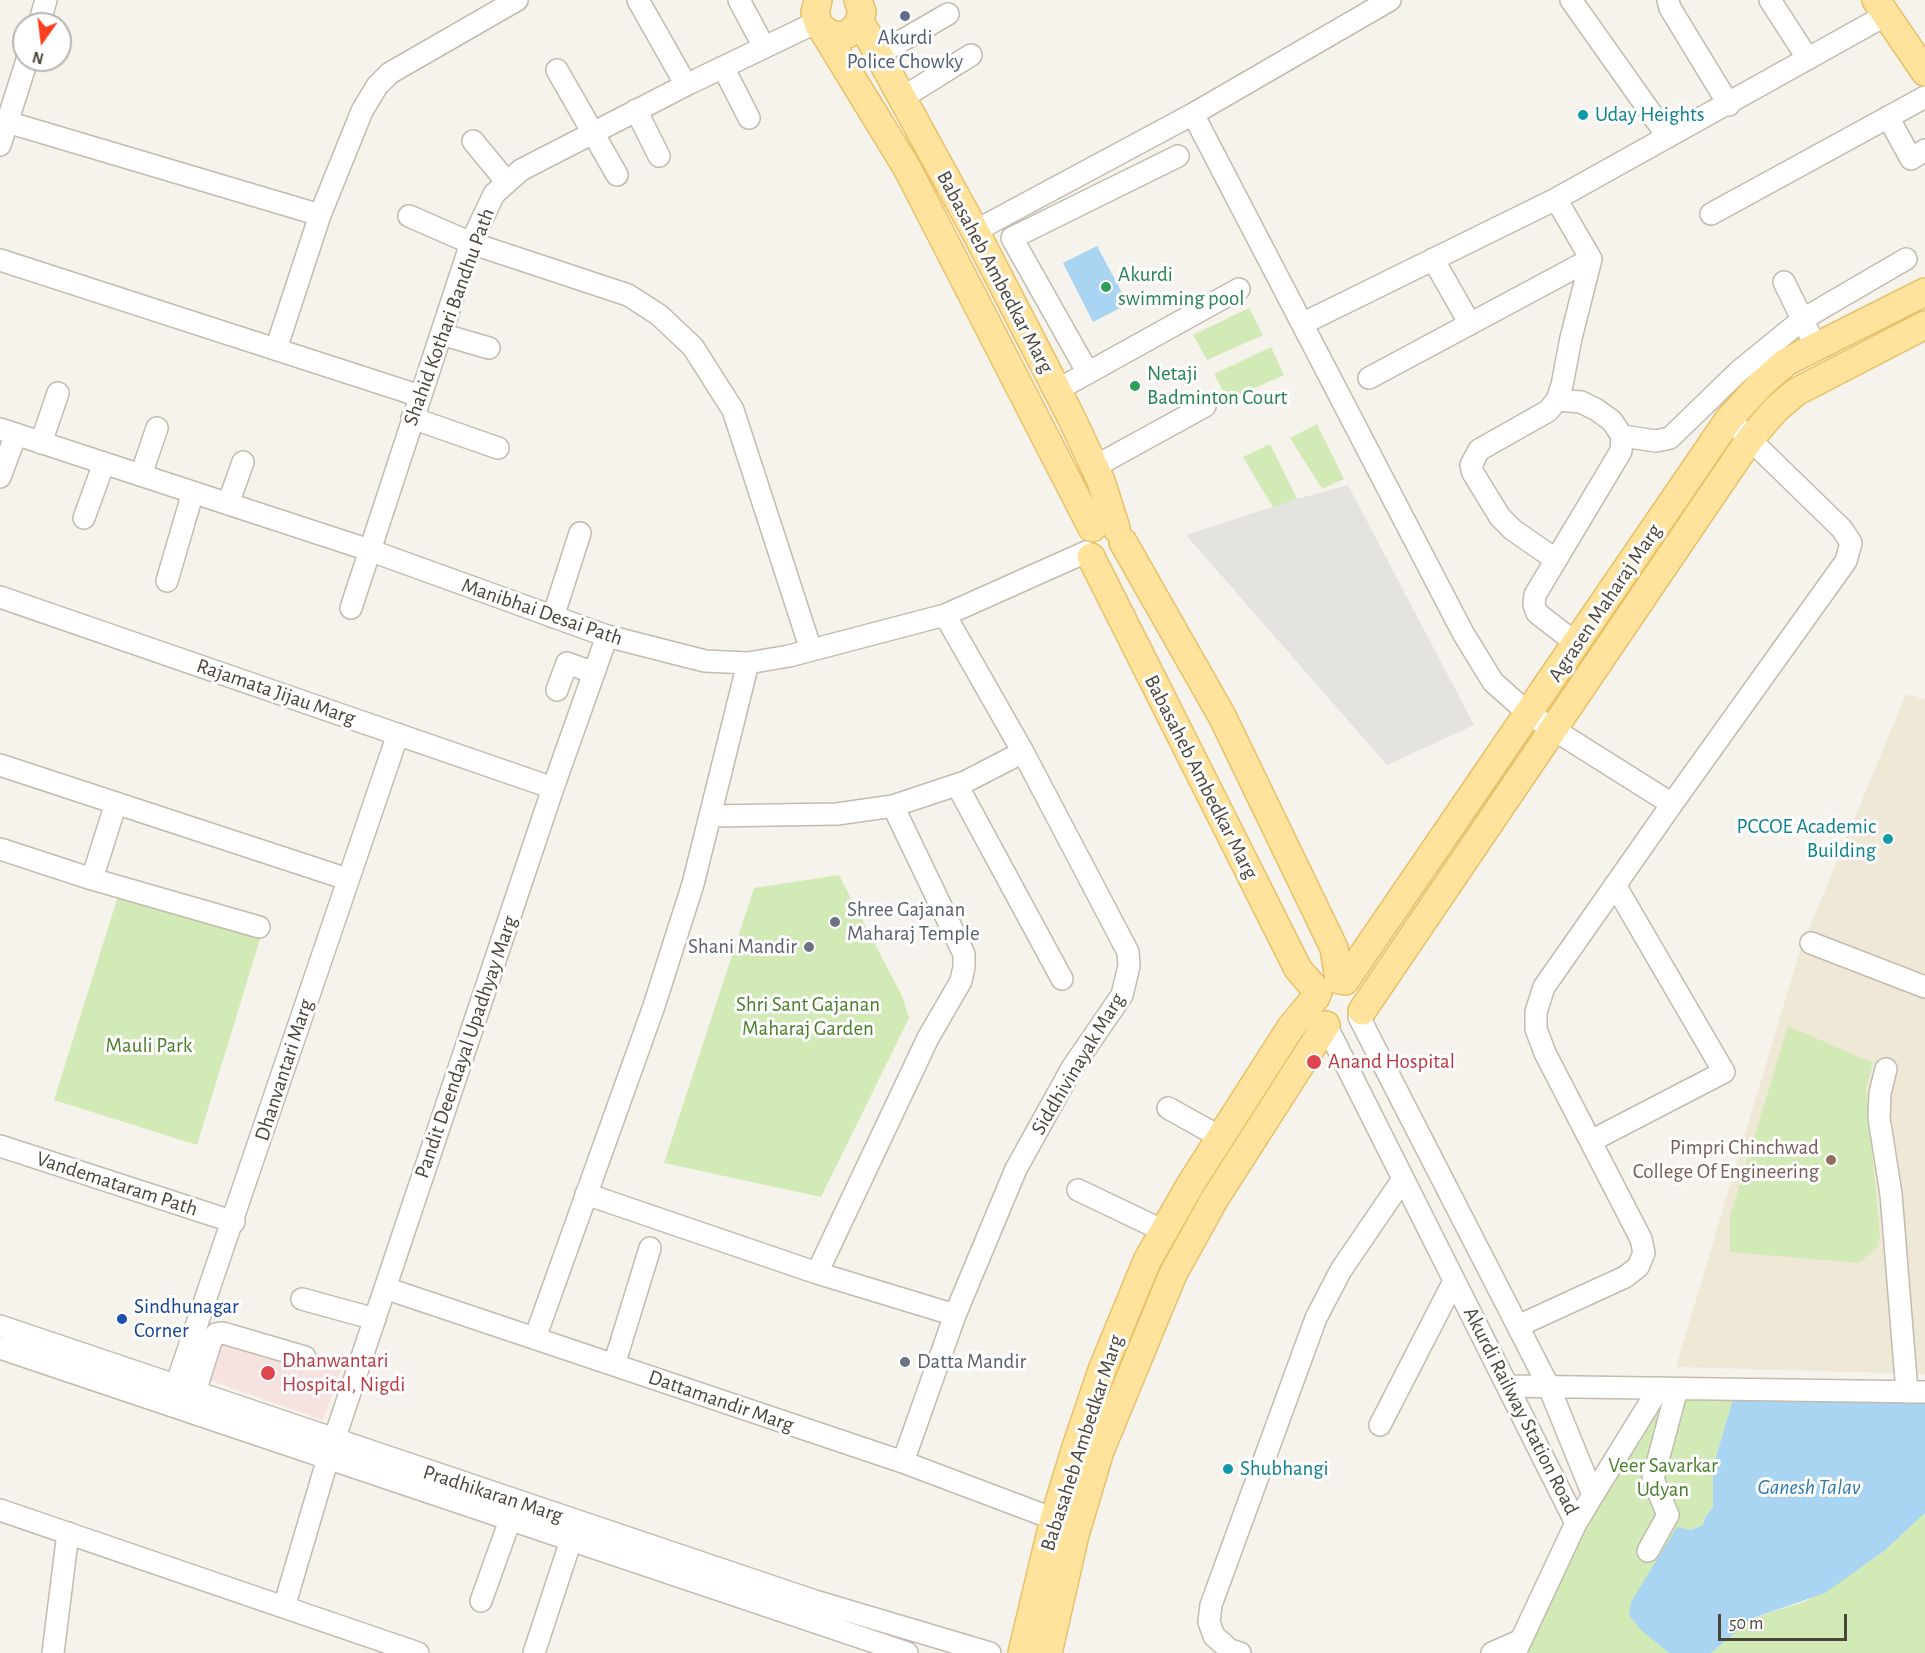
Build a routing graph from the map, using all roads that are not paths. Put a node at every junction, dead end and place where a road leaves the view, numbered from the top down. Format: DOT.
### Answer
graph roads {
  1 [pos="517,0"];
  2 [pos="638,0"];
  3 [pos="739,0"];
  4 [pos="1390,0"];
  5 [pos="1571,0"];
  6 [pos="1668,0"];
  7 [pos="1770,0"];
  8 [pos="492,6"];
  9 [pos="866,8"];
  10 [pos="1881,8"];
  11 [pos="816,13"];
  12 [pos="948,14"];
  13 [pos="764,47"];
  14 [pos="879,54"];
  15 [pos="971,56"];
  16 [pos="1808,58"];
  17 [pos="723,67"];
  18 [pos="556,70"];
  19 [pos="23,72"];
  20 [pos="1925,72"];
  21 [pos="686,85"];
  22 [pos="1925,97"];
  23 [pos="902,98"];
  24 [pos="1729,105"];
  25 [pos="636,110"];
  26 [pos="1193,114"];
  27 [pos="1888,117"];
  28 [pos="749,118"];
  29 [pos="7,122"];
  30 [pos="594,132"];
  31 [pos="1668,137"];
  32 [pos="473,141"];
  33 [pos="0,145"];
  34 [pos="1925,150"];
  35 [pos="659,156"];
  36 [pos="1178,156"];
  37 [pos="617,175"];
  38 [pos="506,181"];
  39 [pos="1556,199"];
  40 [pos="1711,214"];
  41 [pos="320,215"];
  42 [pos="409,216"];
  43 [pos="975,231"];
  44 [pos="471,243"];
  45 [pos="1591,258"];
  46 [pos="1433,259"];
  47 [pos="1906,259"];
  48 [pos="0,260"];
  49 [pos="1784,282"];
  50 [pos="1239,289"];
  51 [pos="1925,292"];
  52 [pos="1803,320"];
  53 [pos="1304,322"];
  54 [pos="1470,324"];
  55 [pos="1925,325"];
  56 [pos="441,334"];
  57 [pos="1816,347"];
  58 [pos="489,348"];
  59 [pos="276,349"];
  60 [pos="1088,373"];
  61 [pos="1369,378"];
  62 [pos="1057,390"];
  63 [pos="58,393"];
  64 [pos="420,396"];
  65 [pos="1557,400"];
  66 [pos="1205,406"];
  67 [pos="412,418"];
  68 [pos="1730,419"];
  69 [pos="157,428"];
  70 [pos="8,432"];
  71 [pos="1622,436"];
  72 [pos="1750,439"];
  73 [pos="41,443"];
  74 [pos="498,448"];
  75 [pos="243,462"];
  76 [pos="104,463"];
  77 [pos="1094,467"];
  78 [pos="141,475"];
  79 [pos="0,477"];
  80 [pos="193,492"];
  81 [pos="228,504"];
  82 [pos="84,518"];
  83 [pos="580,533"];
  84 [pos="1102,541"];
  85 [pos="369,550"];
  86 [pos="1555,558"];
  87 [pos="167,581"];
  88 [pos="0,597"];
  89 [pos="351,608"];
  90 [pos="945,615"];
  91 [pos="553,617"];
  92 [pos="607,636"];
  93 [pos="1577,644"];
  94 [pos="811,650"];
  95 [pos="748,663"];
  96 [pos="594,673"];
  97 [pos="557,690"];
  98 [pos="1529,714"];
  99 [pos="1552,730"];
  100 [pos="398,734"];
  101 [pos="1023,752"];
  102 [pos="0,765"];
  103 [pos="957,785"];
  104 [pos="553,788"];
  105 [pos="116,803"];
  106 [pos="1672,804"];
  107 [pos="892,806"];
  108 [pos="712,816"];
  109 [pos="0,849"];
  110 [pos="92,879"];
  111 [pos="347,879"];
  112 [pos="1615,885"];
  113 [pos="259,927"];
  114 [pos="1811,943"];
  115 [pos="1062,979"];
  116 [pos="1925,987"];
  117 [pos="1329,988"];
  118 [pos="1361,1014"];
  119 [pos="1326,1024"];
  120 [pos="1886,1069"];
  121 [pos="1168,1108"];
  122 [pos="1220,1137"];
  123 [pos="1591,1141"];
  124 [pos="0,1146"];
  125 [pos="1403,1179"];
  126 [pos="1078,1190"];
  127 [pos="586,1194"];
  128 [pos="234,1221"];
  129 [pos="1164,1231"];
  130 [pos="650,1248"];
  131 [pos="817,1273"];
  132 [pos="1454,1281"];
  133 [pos="385,1288"];
  134 [pos="302,1299"];
  135 [pos="955,1315"];
  136 [pos="375,1319"];
  137 [pos="0,1326"];
  138 [pos="1518,1326"];
  139 [pos="535,1338"];
  140 [pos="0,1348"];
  141 [pos="305,1357"];
  142 [pos="614,1365"];
  143 [pos="1508,1386"];
  144 [pos="1549,1387"];
  145 [pos="1668,1388"];
  146 [pos="186,1389"];
  147 [pos="1916,1392"];
  148 [pos="169,1406"];
  149 [pos="1380,1425"];
  150 [pos="331,1449"];
  151 [pos="903,1462"];
  152 [pos="1593,1495"];
  153 [pos="0,1510"];
  154 [pos="1054,1519"];
  155 [pos="510,1520"];
  156 [pos="1576,1523"];
  157 [pos="574,1531"];
  158 [pos="68,1533"];
  159 [pos="1648,1551"];
  160 [pos="481,1601"];
  161 [pos="284,1606"];
  162 [pos="371,1645"];
  163 [pos="1517,1647"];
  164 [pos="53,1653"];
  165 [pos="418,1653"];
  166 [pos="534,1653"];
  167 [pos="907,1653"];
  168 [pos="990,1653"];
  169 [pos="1022,1653"];
  170 [pos="1048,1653"];
  171 [pos="1240,1653"];
  172 [pos="1492,1653"];
  1 -- 8 [label="street"];
  2 -- 21 [label="street"];
  3 -- 13 [label="street"];
  4 -- 26 [label="street"];
  5 -- 31 [label="street"];
  6 -- 24 [label="street"];
  7 -- 16 [label="street"];
  8 -- 41 [label="street"];
  9 -- 11 [label="main road"];
  9 -- 14 [label="main road, Babasaheb Ambedkar Marg"];
  10 -- 16 [label="street"];
  10 -- 20 [label="main road"];
  11 -- 13 [label="street, Shahid Kothari Bandhu Path"];
  11 -- 84 [label="main road, Babasaheb Ambedkar Marg"];
  12 -- 14 [label="street"];
  13 -- 17 [label="street, Shahid Kothari Bandhu Path"];
  14 -- 23 [label="main road, Babasaheb Ambedkar Marg"];
  15 -- 23 [label="street"];
  16 -- 24 [label="street"];
  17 -- 21 [label="street, Shahid Kothari Bandhu Path"];
  17 -- 28 [label="street"];
  18 -- 30 [label="street"];
  19 -- 29 [label="street"];
  21 -- 25 [label="street, Shahid Kothari Bandhu Path"];
  22 -- 27 [label="street"];
  23 -- 43 [label="main road, Babasaheb Ambedkar Marg"];
  24 -- 31 [label="street"];
  25 -- 30 [label="street, Shahid Kothari Bandhu Path"];
  25 -- 35 [label="street"];
  26 -- 43 [label="street"];
  26 -- 53 [label="street"];
  27 -- 34 [label="street"];
  27 -- 40 [label="street"];
  29 -- 33 [label="street"];
  29 -- 41 [label="street"];
  30 -- 37 [label="street"];
  30 -- 38 [label="street, Shahid Kothari Bandhu Path"];
  31 -- 39 [label="street"];
  32 -- 38 [label="street"];
  36 -- 60 [label="street"];
  38 -- 44 [label="street, Shahid Kothari Bandhu Path"];
  39 -- 45 [label="street"];
  39 -- 46 [label="street"];
  41 -- 59 [label="street"];
  42 -- 44 [label="street"];
  43 -- 62 [label="main road, Babasaheb Ambedkar Marg"];
  44 -- 56 [label="street, Shahid Kothari Bandhu Path"];
  44 -- 94 [label="street"];
  45 -- 54 [label="street"];
  45 -- 65 [label="street"];
  46 -- 53 [label="street"];
  46 -- 54 [label="street"];
  47 -- 52 [label="street"];
  48 -- 59 [label="street"];
  49 -- 52 [label="street"];
  50 -- 60 [label="street"];
  51 -- 57 [label="main road, Agrasen Maharaj Marg"];
  52 -- 57 [label="street"];
  52 -- 71 [label="street"];
  53 -- 98 [label="street"];
  54 -- 61 [label="street"];
  55 -- 72 [label="main road, Agrasen Maharaj Marg"];
  56 -- 58 [label="street"];
  56 -- 64 [label="street, Shahid Kothari Bandhu Path"];
  57 -- 68 [label="main road, Agrasen Maharaj Marg"];
  59 -- 64 [label="street"];
  60 -- 62 [label="street"];
  62 -- 77 [label="main road, Babasaheb Ambedkar Marg"];
  63 -- 73 [label="street"];
  64 -- 67 [label="street, Shahid Kothari Bandhu Path"];
  65 -- 71 [label="street"];
  65 -- 86 [label="street"];
  66 -- 77 [label="street"];
  67 -- 74 [label="street"];
  67 -- 85 [label="street, Shahid Kothari Bandhu Path"];
  68 -- 72 [label="street"];
  68 -- 93 [label="main road, Agrasen Maharaj Marg"];
  69 -- 78 [label="street"];
  70 -- 73 [label="street, Manibhai Desai Path"];
  70 -- 79 [label="street"];
  71 -- 86 [label="street"];
  72 -- 99 [label="main road, Agrasen Maharaj Marg"];
  72 -- 106 [label="street"];
  73 -- 76 [label="street, Manibhai Desai Path"];
  75 -- 81 [label="street"];
  76 -- 78 [label="street, Manibhai Desai Path"];
  76 -- 82 [label="street"];
  77 -- 84 [label="main road, Babasaheb Ambedkar Marg"];
  78 -- 80 [label="street, Manibhai Desai Path"];
  80 -- 81 [label="street, Manibhai Desai Path"];
  80 -- 87 [label="street"];
  81 -- 85 [label="street, Manibhai Desai Path"];
  83 -- 91 [label="street"];
  84 -- 90 [label="street, Manibhai Desai Path"];
  84 -- 117 [label="main road, Babasaheb Ambedkar Marg"];
  84 -- 117 [label="main road, Babasaheb Ambedkar Marg"];
  85 -- 89 [label="street, Shahid Kothari Bandhu Path"];
  85 -- 91 [label="street, Manibhai Desai Path"];
  86 -- 93 [label="street"];
  88 -- 100 [label="street, Rajamata Jijau Marg"];
  90 -- 94 [label="street, Manibhai Desai Path"];
  90 -- 101 [label="street, Siddhivinayak Marg"];
  91 -- 92 [label="street, Manibhai Desai Path"];
  92 -- 95 [label="street, Manibhai Desai Path"];
  92 -- 96 [label="street, Pandit Deendayal Upadhyay Marg"];
  93 -- 98 [label="main road, Agrasen Maharaj Marg"];
  94 -- 95 [label="street, Manibhai Desai Path"];
  95 -- 108 [label="street"];
  96 -- 97 [label="street"];
  96 -- 104 [label="street, Pandit Deendayal Upadhyay Marg"];
  98 -- 99 [label="street"];
  98 -- 117 [label="main road, Agrasen Maharaj Marg"];
  99 -- 106 [label="street"];
  99 -- 118 [label="main road, Agrasen Maharaj Marg"];
  100 -- 104 [label="street, Rajamata Jijau Marg"];
  100 -- 111 [label="street, Dhanvantari Marg"];
  101 -- 103 [label="street"];
  101 -- 135 [label="street, Siddhivinayak Marg"];
  102 -- 105 [label="street"];
  103 -- 107 [label="street"];
  103 -- 115 [label="street"];
  104 -- 133 [label="street, Pandit Deendayal Upadhyay Marg"];
  105 -- 110 [label="street"];
  105 -- 111 [label="street"];
  106 -- 112 [label="street"];
  107 -- 108 [label="street"];
  107 -- 131 [label="street"];
  108 -- 127 [label="street"];
  109 -- 110 [label="street"];
  110 -- 113 [label="street"];
  111 -- 128 [label="street, Dhanvantari Marg"];
  112 -- 123 [label="street"];
  112 -- 123 [label="street"];
  114 -- 116 [label="street"];
  117 -- 118 [label="main road"];
  117 -- 119 [label="main road"];
  117 -- 122 [label="main road, Babasaheb Ambedkar Marg"];
  118 -- 119 [label="main road"];
  118 -- 138 [label="street, Akurdi Railway Station Road"];
  119 -- 125 [label="street, Akurdi Railway Station Road"];
  119 -- 170 [label="main road, Babasaheb Ambedkar Marg"];
  120 -- 147 [label="street"];
  121 -- 122 [label="street"];
  122 -- 129 [label="main road, Babasaheb Ambedkar Marg"];
  123 -- 138 [label="street"];
  124 -- 128 [label="street, Vandemataram Path"];
  125 -- 132 [label="street, Akurdi Railway Station Road"];
  125 -- 171 [label="street"];
  126 -- 129 [label="street"];
  127 -- 131 [label="street"];
  127 -- 139 [label="street"];
  128 -- 146 [label="street, Dhanvantari Marg"];
  129 -- 154 [label="main road, Babasaheb Ambedkar Marg"];
  130 -- 142 [label="street"];
  131 -- 135 [label="street"];
  132 -- 143 [label="street, Akurdi Railway Station Road"];
  132 -- 149 [label="street"];
  133 -- 136 [label="street, Pandit Deendayal Upadhyay Marg"];
  133 -- 139 [label="street, Dattamandir Marg"];
  134 -- 136 [label="street"];
  135 -- 151 [label="street, Siddhivinayak Marg"];
  136 -- 150 [label="street, Pandit Deendayal Upadhyay Marg"];
  137 -- 146 [label="street, Pradhikaran Marg"];
  138 -- 144 [label="street, Akurdi Railway Station Road"];
  139 -- 142 [label="street, Dattamandir Marg"];
  140 -- 148 [label="street, Pradhikaran Marg"];
  141 -- 146 [label="street"];
  142 -- 151 [label="street, Dattamandir Marg"];
  143 -- 144 [label="street"];
  143 -- 156 [label="street, Akurdi Railway Station Road"];
  144 -- 145 [label="street"];
  144 -- 152 [label="street, Akurdi Railway Station Road"];
  145 -- 147 [label="street"];
  145 -- 152 [label="street"];
  145 -- 159 [label="street"];
  146 -- 148 [label="street, Dhanvantari Marg"];
  146 -- 150 [label="street, Pradhikaran Marg"];
  148 -- 150 [label="street, Pradhikaran Marg"];
  150 -- 155 [label="street, Pradhikaran Marg"];
  150 -- 157 [label="street, Pradhikaran Marg"];
  150 -- 161 [label="street, Pandit Deendayal Upadhyay Marg"];
  151 -- 154 [label="street, Dattamandir Marg"];
  152 -- 156 [label="street, Akurdi Railway Station Road"];
  153 -- 158 [label="street"];
  154 -- 169 [label="main road, Babasaheb Ambedkar Marg"];
  155 -- 157 [label="street, Pradhikaran Marg"];
  155 -- 160 [label="street"];
  156 -- 163 [label="street"];
  157 -- 166 [label="street"];
  157 -- 167 [label="street, Pradhikaran Marg"];
  157 -- 168 [label="street, Pradhikaran Marg"];
  158 -- 161 [label="street"];
  158 -- 164 [label="street"];
  161 -- 162 [label="street"];
  162 -- 165 [label="street"];
  163 -- 172 [label="street"];
}
